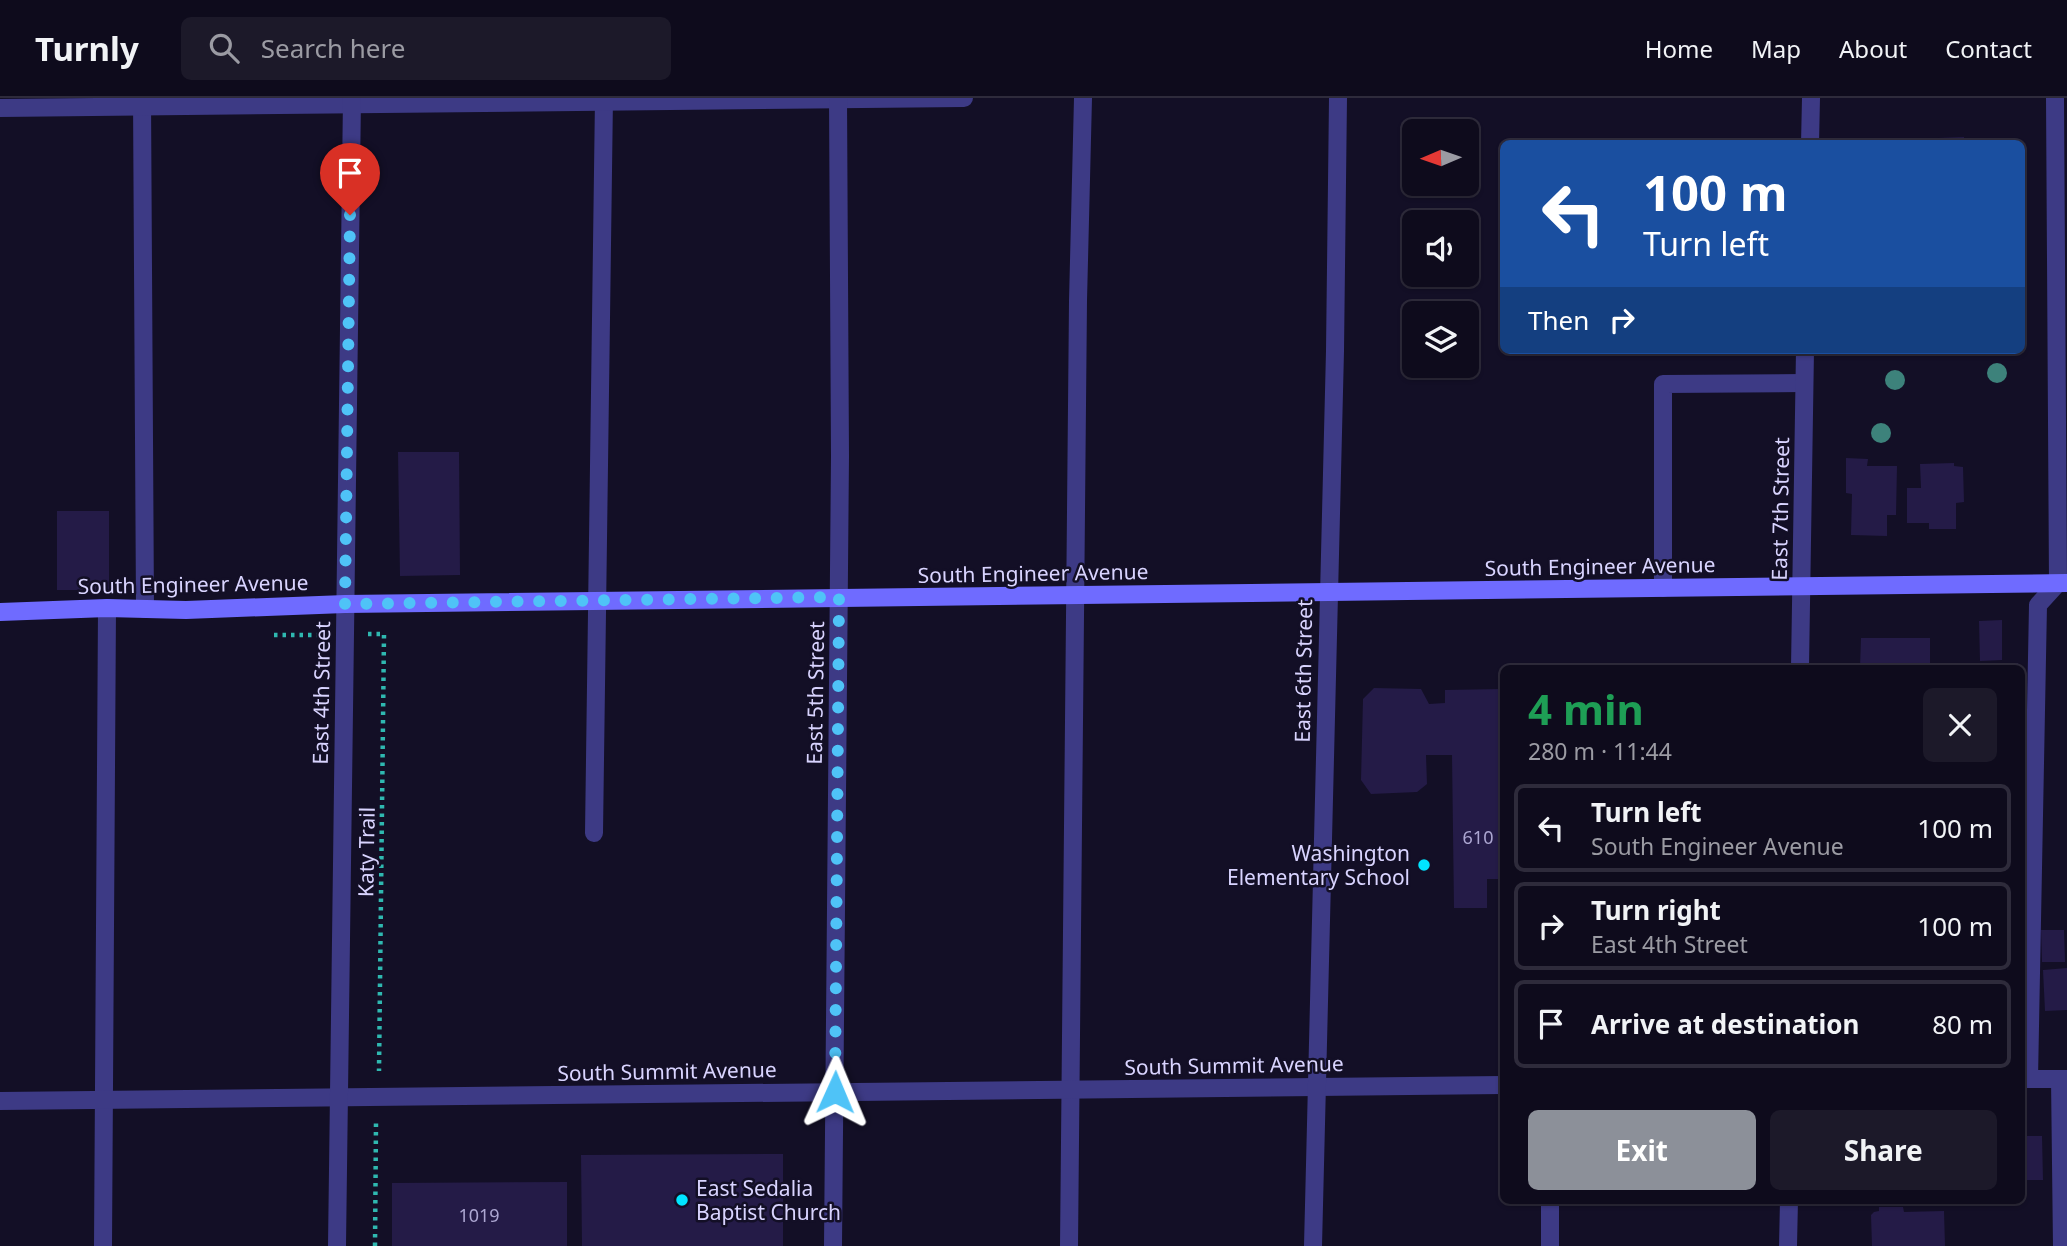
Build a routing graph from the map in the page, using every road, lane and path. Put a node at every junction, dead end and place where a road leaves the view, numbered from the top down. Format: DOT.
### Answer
graph roads {
  1 [pos="964,98"];
  2 [pos="1083,98"];
  3 [pos="1338,98"];
  4 [pos="1811,98"];
  5 [pos="2056,98"];
  6 [pos="838,99"];
  7 [pos="604,100"];
  8 [pos="352,101"];
  9 [pos="142,102"];
  10 [pos="0,108"];
  11 [pos="1810,140"];
  12 [pos="1805,354"];
  13 [pos="1804,383"];
  14 [pos="2063,583"];
  15 [pos="1802,586"];
  16 [pos="1663,588"];
  17 [pos="1328,592"];
  18 [pos="1076,595"];
  19 [pos="839,597"];
  20 [pos="599,601"];
  21 [pos="345,604"];
  22 [pos="107,608"];
  23 [pos="145,609"];
  24 [pos="0,612"];
  25 [pos="384,634"];
  26 [pos="1800,665"];
  27 [pos="594,833"];
  28 [pos="379,1071"];
  29 [pos="2025,1079"];
  30 [pos="2063,1079"];
  31 [pos="1500,1085"];
  32 [pos="1315,1087"];
  33 [pos="1070,1090"];
  34 [pos="835,1092"];
  35 [pos="104,1098"];
  36 [pos="339,1098"];
  37 [pos="0,1101"];
  38 [pos="376,1121"];
  39 [pos="1550,1204"];
  40 [pos="1789,1204"];
  41 [pos="103,1246"];
  42 [pos="337,1246"];
  43 [pos="375,1246"];
  44 [pos="833,1246"];
  45 [pos="1069,1246"];
  46 [pos="1313,1246"];
  47 [pos="1550,1246"];
  48 [pos="1788,1246"];
  49 [pos="2062,1246"];
  1 -- 6 [label="street"];
  2 -- 18 [label="street"];
  3 -- 17 [label="street, East 6th Street"];
  4 -- 11 [label="street"];
  5 -- 14 [label="street"];
  6 -- 7 [label="street"];
  6 -- 19 [label="street, East 5th Street"];
  7 -- 8 [label="street"];
  7 -- 20 [label="street"];
  8 -- 9 [label="street"];
  8 -- 21 [label="street, East 4th Street"];
  9 -- 10 [label="street"];
  9 -- 23 [label="street"];
  12 -- 13 [label="street, East 7th Street"];
  13 -- 15 [label="street, East 7th Street"];
  13 -- 16 [label="street"];
  14 -- 15 [label="street, South Engineer Avenue"];
  14 -- 29 [label="street"];
  15 -- 16 [label="street, South Engineer Avenue"];
  15 -- 26 [label="street, East 7th Street"];
  16 -- 17 [label="street, South Engineer Avenue"];
  17 -- 18 [label="street, South Engineer Avenue"];
  17 -- 32 [label="street, East 6th Street"];
  18 -- 19 [label="street, South Engineer Avenue"];
  18 -- 33 [label="street"];
  19 -- 20 [label="street, South Engineer Avenue"];
  19 -- 34 [label="street, East 5th Street"];
  20 -- 21 [label="street, South Engineer Avenue"];
  20 -- 27 [label="street"];
  21 -- 23 [label="street, South Engineer Avenue"];
  21 -- 36 [label="street, East 4th Street"];
  22 -- 23 [label="street, South Engineer Avenue"];
  22 -- 24 [label="street, South Engineer Avenue"];
  22 -- 35 [label="street"];
  25 -- 28 [label="path, Katy Trail"];
  29 -- 30 [label="street"];
  30 -- 49 [label="street"];
  31 -- 32 [label="street, South Summit Avenue"];
  32 -- 33 [label="street, South Summit Avenue"];
  32 -- 46 [label="street, East 6th Street"];
  33 -- 34 [label="street, South Summit Avenue"];
  33 -- 45 [label="street"];
  34 -- 36 [label="street, South Summit Avenue"];
  34 -- 44 [label="street, East 5th Street"];
  35 -- 36 [label="street, South Summit Avenue"];
  35 -- 37 [label="street, South Summit Avenue"];
  35 -- 41 [label="street"];
  36 -- 42 [label="street, East 4th Street"];
  38 -- 43 [label="path"];
  39 -- 47 [label="street"];
  40 -- 48 [label="street"];
}
